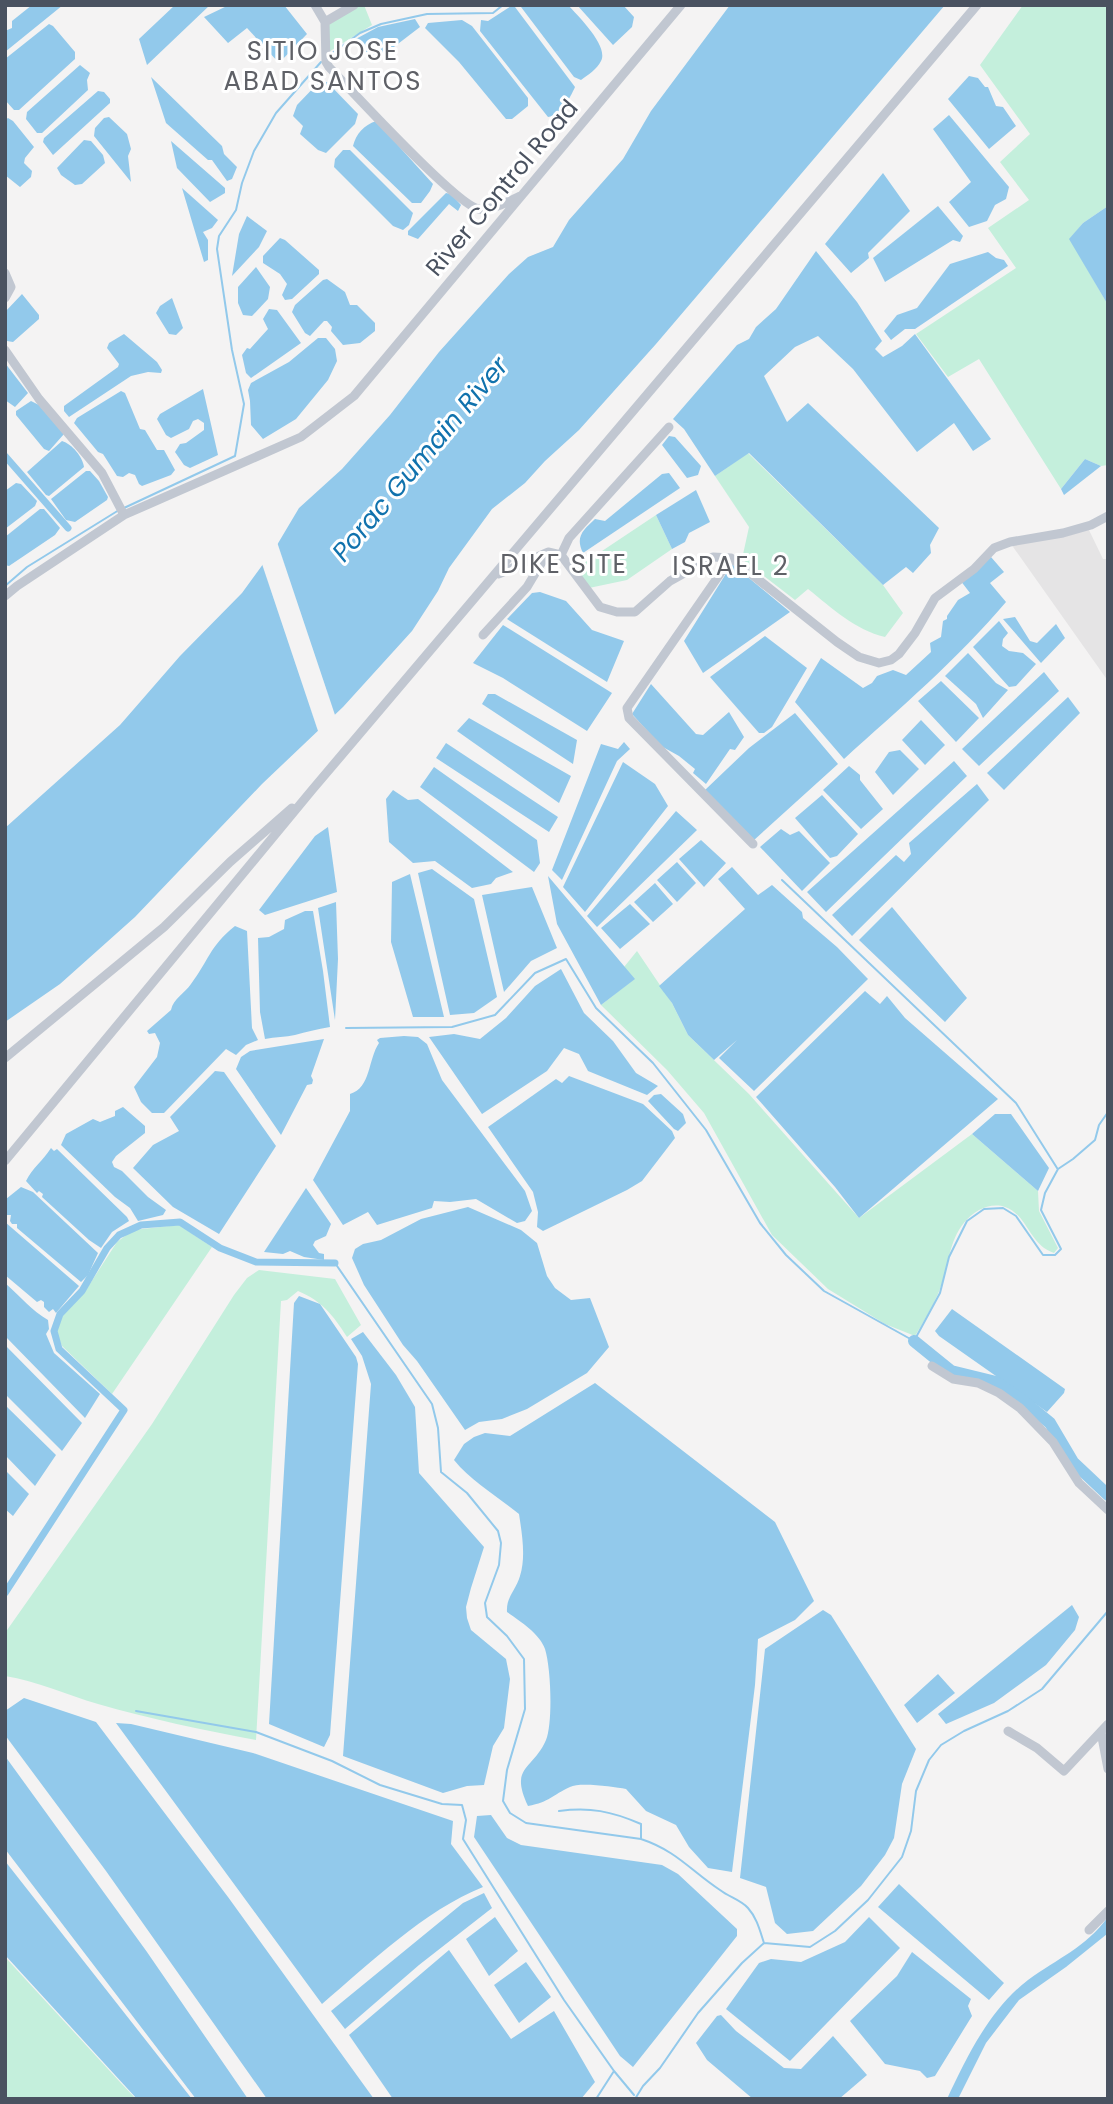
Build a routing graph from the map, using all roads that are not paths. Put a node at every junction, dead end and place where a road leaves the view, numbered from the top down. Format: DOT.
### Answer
graph roads {
  1 [pos="315,5"];
  2 [pos="354,5"];
  3 [pos="681,5"];
  4 [pos="977,5"];
  5 [pos="325,22"];
  6 [pos="522,195"];
  7 [pos="5,273"];
  8 [pos="5,298"];
  9 [pos="5,350"];
  10 [pos="668,427"];
  11 [pos="123,511"];
  12 [pos="1108,516"];
  13 [pos="548,552"];
  14 [pos="561,555"];
  15 [pos="731,558"];
  16 [pos="495,576"];
  17 [pos="5,596"];
  18 [pos="483,635"];
  19 [pos="312,790"];
  20 [pos="753,844"];
  21 [pos="5,1058"];
  22 [pos="5,1161"];
  23 [pos="932,1366"];
  24 [pos="1108,1510"];
  25 [pos="1108,1724"];
  26 [pos="1008,1731"];
  27 [pos="1101,1732"];
  28 [pos="1108,1769"];
  29 [pos="1108,1911"];
  30 [pos="1089,1930"];
  1 -- 5 [label="street"];
  2 -- 5 [label="street"];
  3 -- 6 [label="street, River Control Road"];
  4 -- 16 [label="street"];
  5 -- 6 [label="street"];
  6 -- 11 [label="street, River Control Road"];
  7 -- 8 [label="street"];
  9 -- 11 [label="street"];
  10 -- 14 [label="street"];
  11 -- 17 [label="street, River Control Road"];
  12 -- 15 [label="street"];
  13 -- 14 [label="street"];
  13 -- 16 [label="street"];
  13 -- 18 [label="street"];
  14 -- 15 [label="street"];
  15 -- 20 [label="street"];
  16 -- 19 [label="street"];
  19 -- 21 [label="street"];
  19 -- 22 [label="street"];
  23 -- 24 [label="street"];
  25 -- 27 [label="street"];
  26 -- 27 [label="street"];
  27 -- 28 [label="street"];
  29 -- 30 [label="street"];
}
